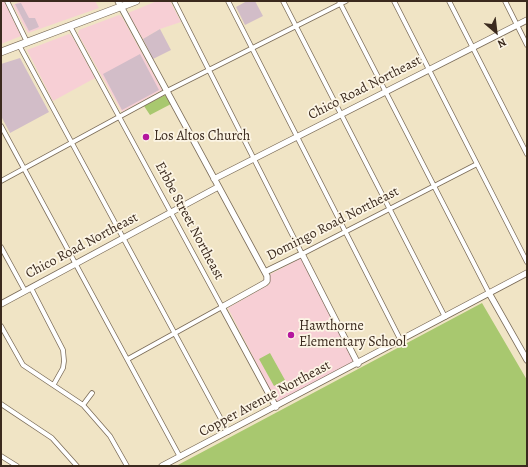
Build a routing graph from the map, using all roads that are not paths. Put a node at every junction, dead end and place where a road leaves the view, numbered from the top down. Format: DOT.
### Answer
graph roads {
  1 [pos="7,1"];
  2 [pos="136,1"];
  3 [pos="174,1"];
  4 [pos="228,1"];
  5 [pos="283,1"];
  6 [pos="346,1"];
  7 [pos="394,1"];
  8 [pos="449,1"];
  9 [pos="505,1"];
  10 [pos="340,2"];
  11 [pos="119,4"];
  12 [pos="527,20"];
  13 [pos="517,25"];
  14 [pos="70,26"];
  15 [pos="296,26"];
  16 [pos="28,42"];
  17 [pos="19,45"];
  18 [pos="527,45"];
  19 [pos="472,47"];
  20 [pos="252,48"];
  21 [pos="1,52"];
  22 [pos="429,69"];
  23 [pos="209,71"];
  24 [pos="167,91"];
  25 [pos="385,92"];
  26 [pos="341,114"];
  27 [pos="119,117"];
  28 [pos="1,126"];
  29 [pos="297,136"];
  30 [pos="527,139"];
  31 [pos="72,142"];
  32 [pos="521,142"];
  33 [pos="527,154"];
  34 [pos="254,158"];
  35 [pos="477,164"];
  36 [pos="24,168"];
  37 [pos="214,179"];
  38 [pos="1,181"];
  39 [pos="218,187"];
  40 [pos="433,187"];
  41 [pos="390,209"];
  42 [pos="171,212"];
  43 [pos="346,232"];
  44 [pos="124,237"];
  45 [pos="1,247"];
  46 [pos="302,254"];
  47 [pos="527,262"];
  48 [pos="76,263"];
  49 [pos="265,272"];
  50 [pos="527,274"];
  51 [pos="31,288"];
  52 [pos="25,291"];
  53 [pos="488,293"];
  54 [pos="1,304"];
  55 [pos="222,307"];
  56 [pos="445,317"];
  57 [pos="1,326"];
  58 [pos="175,333"];
  59 [pos="401,341"];
  60 [pos="128,358"];
  61 [pos="527,360"];
  62 [pos="358,364"];
  63 [pos="54,384"];
  64 [pos="92,393"];
  65 [pos="1,404"];
  66 [pos="83,405"];
  67 [pos="276,407"];
  68 [pos="228,432"];
  69 [pos="1,456"];
  70 [pos="180,457"];
  71 [pos="17,466"];
  72 [pos="77,466"];
  73 [pos="127,466"];
  74 [pos="162,466"];
  1 -- 16 [label="street"];
  2 -- 11 [label="main road"];
  3 -- 23 [label="street"];
  4 -- 20 [label="street"];
  5 -- 15 [label="street"];
  6 -- 10 [label="street"];
  7 -- 22 [label="street"];
  8 -- 19 [label="street"];
  9 -- 13 [label="street"];
  10 -- 15 [label="street"];
  10 -- 25 [label="street"];
  11 -- 14 [label="main road"];
  11 -- 24 [label="street"];
  12 -- 13 [label="street, Chico Road Northeast"];
  13 -- 18 [label="street"];
  13 -- 19 [label="street, Chico Road Northeast"];
  14 -- 16 [label="main road"];
  14 -- 27 [label="street, Erbbe Street Northeast"];
  15 -- 20 [label="street"];
  15 -- 26 [label="street"];
  16 -- 17 [label="main road"];
  17 -- 21 [label="main road"];
  17 -- 31 [label="street"];
  19 -- 22 [label="street, Chico Road Northeast"];
  19 -- 32 [label="street"];
  20 -- 23 [label="street"];
  20 -- 29 [label="street"];
  22 -- 25 [label="street, Chico Road Northeast"];
  22 -- 35 [label="street"];
  23 -- 24 [label="street"];
  23 -- 34 [label="street"];
  24 -- 27 [label="street"];
  24 -- 37 [label="street"];
  25 -- 26 [label="street, Chico Road Northeast"];
  25 -- 40 [label="street"];
  26 -- 29 [label="street, Chico Road Northeast"];
  26 -- 41 [label="street"];
  27 -- 31 [label="street"];
  27 -- 42 [label="street, Erbbe Street Northeast"];
  28 -- 36 [label="street"];
  29 -- 34 [label="street, Chico Road Northeast"];
  29 -- 43 [label="street"];
  30 -- 32 [label="street"];
  31 -- 36 [label="street"];
  31 -- 44 [label="street"];
  32 -- 33 [label="street"];
  34 -- 37 [label="street, Chico Road Northeast"];
  34 -- 46 [label="street"];
  35 -- 40 [label="street, Domingo Road Northeast"];
  35 -- 47 [label="street"];
  36 -- 38 [label="street"];
  36 -- 48 [label="street"];
  37 -- 39 [label="street"];
  39 -- 42 [label="street, Chico Road Northeast"];
  39 -- 49 [label="street"];
  40 -- 41 [label="street, Domingo Road Northeast"];
  40 -- 53 [label="street"];
  41 -- 43 [label="street, Domingo Road Northeast"];
  41 -- 56 [label="street"];
  42 -- 44 [label="street, Chico Road Northeast"];
  42 -- 55 [label="street, Erbbe Street Northeast"];
  43 -- 46 [label="street, Domingo Road Northeast"];
  43 -- 59 [label="street"];
  44 -- 48 [label="street, Chico Road Northeast"];
  44 -- 58 [label="street"];
  45 -- 52 [label="street"];
  46 -- 49 [label="street, Domingo Road Northeast"];
  46 -- 62 [label="street"];
  48 -- 51 [label="street, Chico Road Northeast"];
  48 -- 60 [label="street"];
  49 -- 55 [label="street, Domingo Road Northeast"];
  50 -- 53 [label="street, Copper Avenue Northeast"];
  51 -- 52 [label="street, Chico Road Northeast"];
  51 -- 63 [label="street"];
  52 -- 54 [label="street, Chico Road Northeast"];
  53 -- 56 [label="street, Copper Avenue Northeast"];
  53 -- 61 [label="street"];
  55 -- 58 [label="street, Domingo Road Northeast"];
  55 -- 67 [label="street, Erbbe Street Northeast"];
  56 -- 59 [label="street, Copper Avenue Northeast"];
  57 -- 63 [label="street"];
  58 -- 60 [label="street, Domingo Road Northeast"];
  58 -- 68 [label="street"];
  59 -- 62 [label="street, Copper Avenue Northeast"];
  60 -- 70 [label="street"];
  62 -- 67 [label="street, Copper Avenue Northeast"];
  63 -- 66 [label="street"];
  64 -- 66 [label="street"];
  65 -- 72 [label="street"];
  66 -- 73 [label="street"];
  67 -- 68 [label="street, Copper Avenue Northeast"];
  68 -- 70 [label="street, Copper Avenue Northeast"];
  69 -- 71 [label="street"];
  70 -- 74 [label="street, Copper Avenue Northeast"];
}
